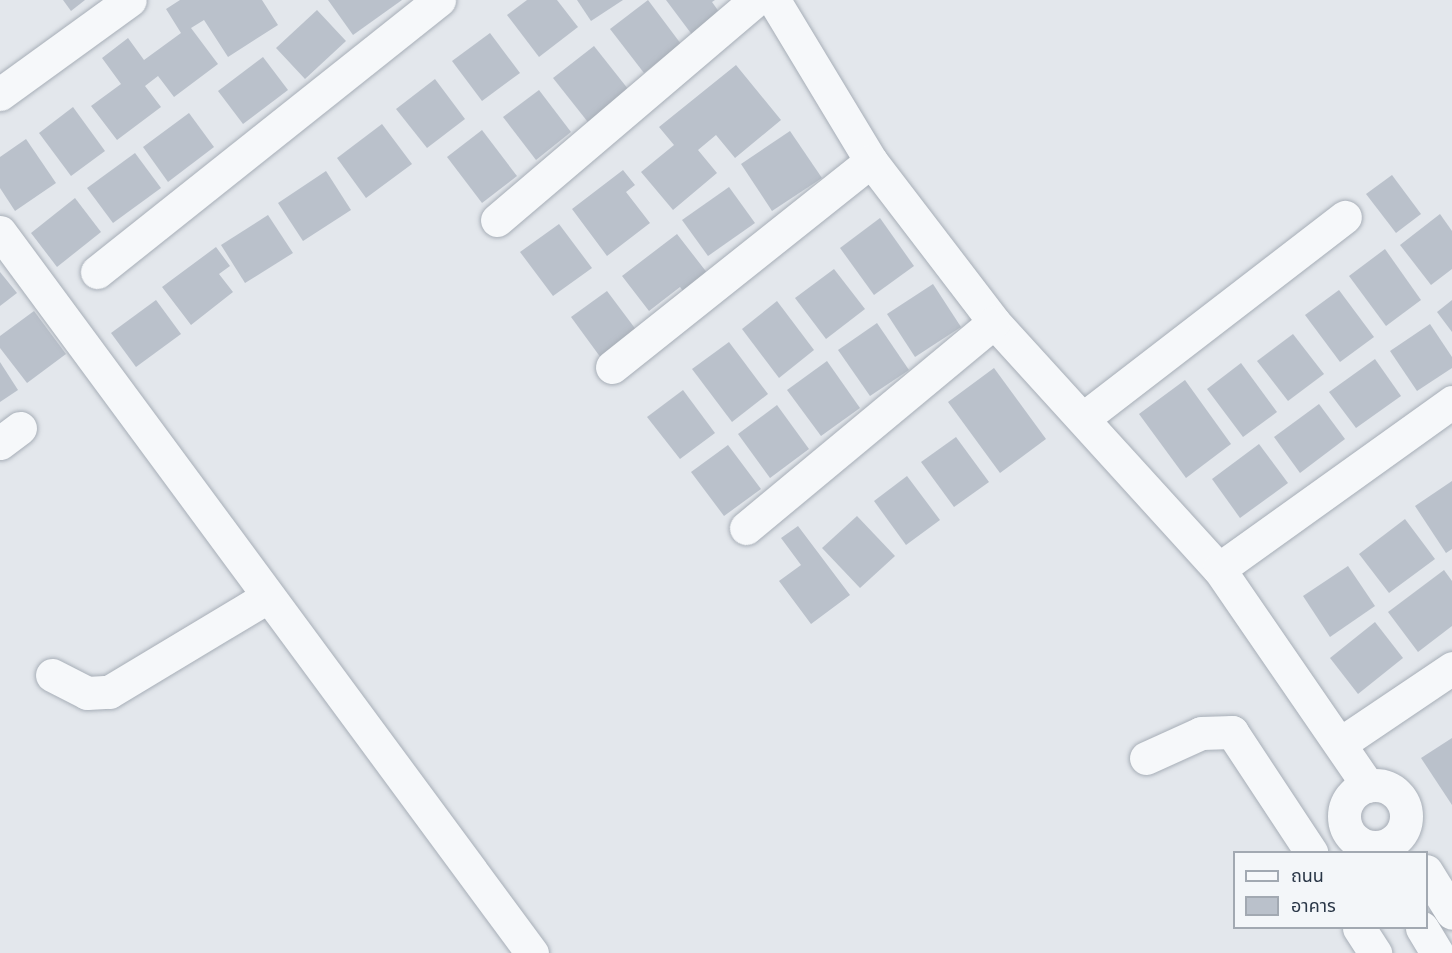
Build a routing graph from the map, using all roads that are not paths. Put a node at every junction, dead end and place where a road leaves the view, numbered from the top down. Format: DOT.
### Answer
graph roads {
  1 [pos="130,0"];
  2 [pos="439,0"];
  3 [pos="767,3"];
  4 [pos="0,94"];
  5 [pos="871,161"];
  6 [pos="1346,217"];
  7 [pos="497,220"];
  8 [pos="0,232"];
  9 [pos="97,272"];
  10 [pos="994,322"];
  11 [pos="612,367"];
  12 [pos="1452,402"];
  13 [pos="1084,417"];
  14 [pos="746,528"];
  15 [pos="1219,569"];
  16 [pos="267,597"];
  17 [pos="1452,668"];
  18 [pos="52,675"];
  19 [pos="1341,743"];
  20 [pos="1146,758"];
  21 [pos="1368,786"];
  22 [pos="1409,842"];
  23 [pos="1374,850"];
  24 [pos="1310,851"];
  25 [pos="1428,874"];
  26 [pos="1452,913"];
  27 [pos="1360,929"];
  28 [pos="1423,929"];
  29 [pos="518,948"];
  30 [pos="1375,953"];
  31 [pos="1437,953"];
  1 -- 4 [label="street"];
  2 -- 9 [label="street"];
  3 -- 5 [label="street"];
  3 -- 7 [label="street"];
  5 -- 10 [label="street"];
  5 -- 11 [label="street"];
  6 -- 13 [label="street"];
  8 -- 16 [label="street"];
  10 -- 13 [label="street"];
  10 -- 14 [label="street"];
  12 -- 15 [label="street"];
  13 -- 15 [label="street"];
  15 -- 19 [label="street"];
  16 -- 18 [label="street"];
  16 -- 29 [label="street"];
  17 -- 19 [label="street"];
  19 -- 21 [label="street"];
  20 -- 24 [label="street"];
  21 -- 22 [label="street"];
  21 -- 23 [label="street"];
  22 -- 23 [label="street"];
  25 -- 26 [label="street"];
  27 -- 30 [label="street"];
  28 -- 31 [label="street"];
}
